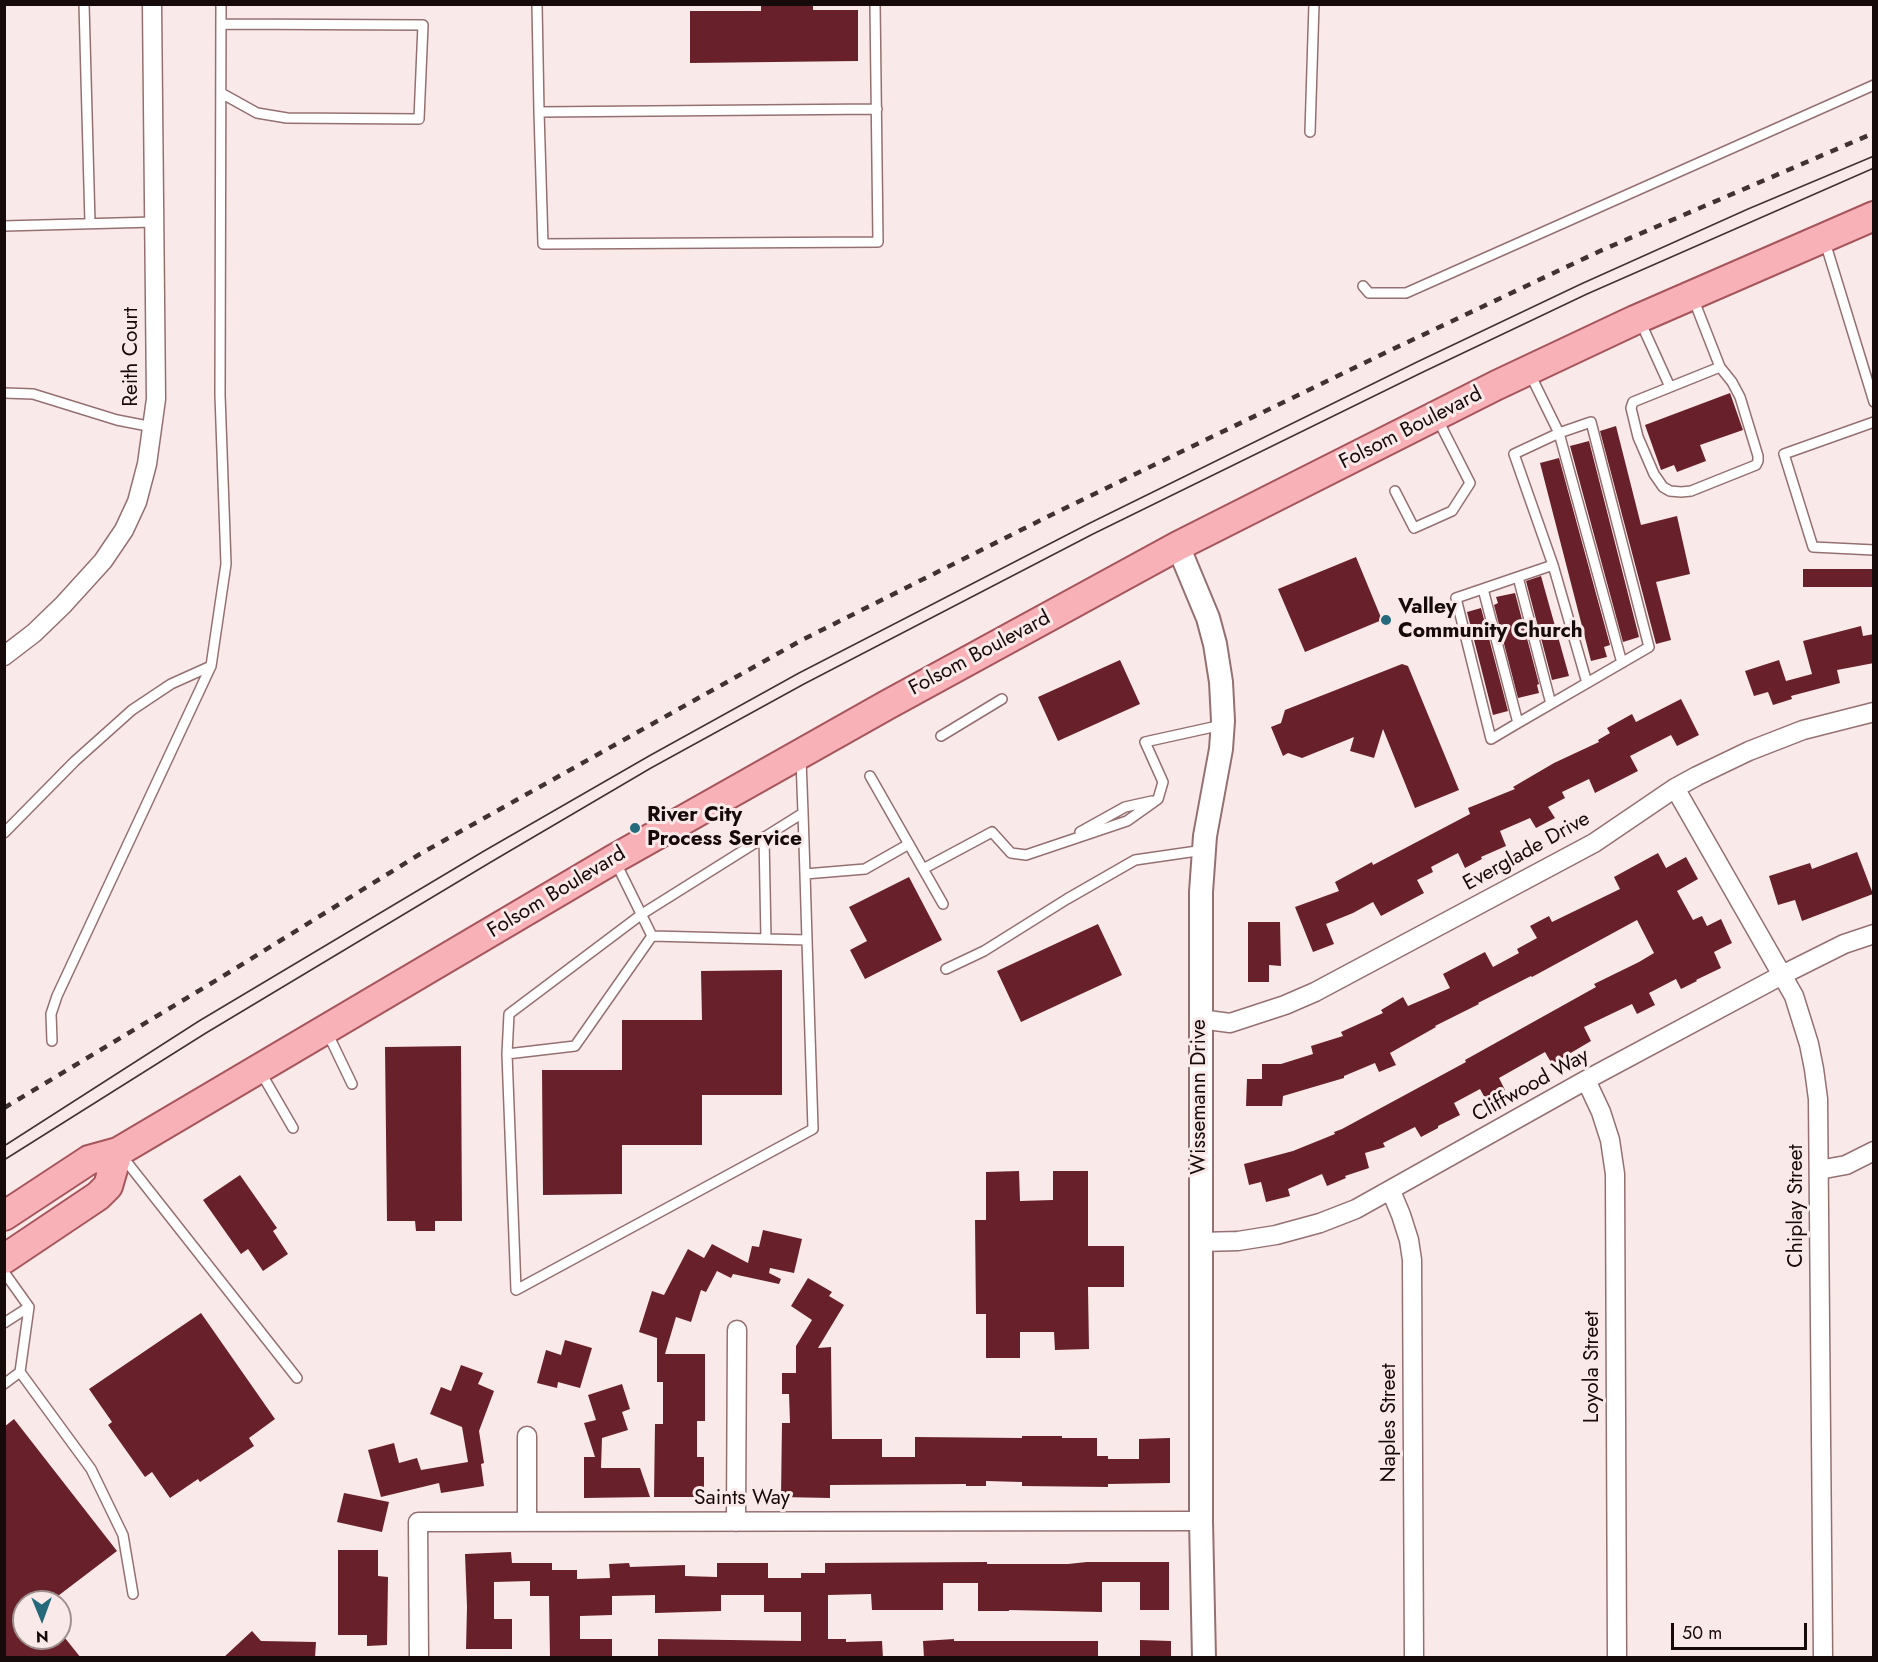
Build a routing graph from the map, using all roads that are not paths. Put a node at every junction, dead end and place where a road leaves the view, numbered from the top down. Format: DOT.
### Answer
graph roads {
  1 [pos="84,4"];
  2 [pos="152,4"];
  3 [pos="221,4"];
  4 [pos="537,4"];
  5 [pos="875,4"];
  6 [pos="1314,4"];
  7 [pos="222,24"];
  8 [pos="1874,86"];
  9 [pos="221,93"];
  10 [pos="877,109"];
  11 [pos="539,112"];
  12 [pos="1310,132"];
  13 [pos="1874,216"];
  14 [pos="154,222"];
  15 [pos="90,223"];
  16 [pos="4,226"];
  17 [pos="1823,237"];
  18 [pos="1363,286"];
  19 [pos="1692,295"];
  20 [pos="1639,319"];
  21 [pos="1720,367"];
  22 [pos="1528,370"];
  23 [pos="1670,387"];
  24 [pos="4,393"];
  25 [pos="1874,402"];
  26 [pos="1436,416"];
  27 [pos="1874,422"];
  28 [pos="153,427"];
  29 [pos="1559,433"];
  30 [pos="1395,491"];
  31 [pos="1178,546"];
  32 [pos="1874,550"];
  33 [pos="1553,565"];
  34 [pos="1518,577"];
  35 [pos="1483,589"];
  36 [pos="4,656"];
  37 [pos="1622,663"];
  38 [pos="211,666"];
  39 [pos="1587,683"];
  40 [pos="1002,699"];
  41 [pos="1551,704"];
  42 [pos="1874,712"];
  43 [pos="1518,723"];
  44 [pos="1222,725"];
  45 [pos="942,736"];
  46 [pos="801,753"];
  47 [pos="870,776"];
  48 [pos="1675,788"];
  49 [pos="803,813"];
  50 [pos="4,833"];
  51 [pos="764,837"];
  52 [pos="909,844"];
  53 [pos="1204,850"];
  54 [pos="614,859"];
  55 [pos="923,869"];
  56 [pos="805,873"];
  57 [pos="943,904"];
  58 [pos="642,914"];
  59 [pos="1874,934"];
  60 [pos="652,936"];
  61 [pos="766,939"];
  62 [pos="807,940"];
  63 [pos="946,969"];
  64 [pos="1782,975"];
  65 [pos="1200,1019"];
  66 [pos="326,1030"];
  67 [pos="52,1041"];
  68 [pos="507,1054"];
  69 [pos="259,1069"];
  70 [pos="1586,1080"];
  71 [pos="352,1084"];
  72 [pos="293,1128"];
  73 [pos="1874,1150"];
  74 [pos="118,1152"];
  75 [pos="1819,1170"];
  76 [pos="1391,1191"];
  77 [pos="4,1216"];
  78 [pos="1201,1242"];
  79 [pos="4,1259"];
  80 [pos="4,1272"];
  81 [pos="29,1307"];
  82 [pos="4,1323"];
  83 [pos="737,1330"];
  84 [pos="20,1372"];
  85 [pos="297,1378"];
  86 [pos="4,1384"];
  87 [pos="527,1436"];
  88 [pos="1201,1521"];
  89 [pos="527,1522"];
  90 [pos="736,1522"];
  91 [pos="133,1594"];
  92 [pos="419,1658"];
  93 [pos="1204,1658"];
  94 [pos="1414,1658"];
  95 [pos="1617,1658"];
  96 [pos="1823,1658"];
  1 -- 15 [label="lane"];
  2 -- 14 [label="street, Reith Court"];
  3 -- 7 [label="lane"];
  4 -- 11 [label="lane"];
  5 -- 10 [label="lane"];
  6 -- 12 [label="lane"];
  7 -- 9 [label="lane"];
  7 -- 9 [label="lane"];
  8 -- 18 [label="lane"];
  9 -- 38 [label="lane"];
  10 -- 11 [label="lane"];
  10 -- 11 [label="lane"];
  13 -- 17 [label="main road, Folsom Boulevard"];
  14 -- 15 [label="lane"];
  14 -- 28 [label="street, Reith Court"];
  15 -- 16 [label="lane"];
  17 -- 19 [label="main road, Folsom Boulevard"];
  17 -- 25 [label="lane"];
  19 -- 20 [label="main road, Folsom Boulevard"];
  19 -- 21 [label="lane"];
  20 -- 22 [label="main road, Folsom Boulevard"];
  20 -- 23 [label="lane"];
  21 -- 23 [label="lane"];
  21 -- 23 [label="lane"];
  22 -- 26 [label="main road, Folsom Boulevard"];
  22 -- 29 [label="lane"];
  24 -- 28 [label="lane"];
  26 -- 30 [label="lane"];
  26 -- 31 [label="main road, Folsom Boulevard"];
  27 -- 32 [label="lane"];
  28 -- 36 [label="street, Reith Court"];
  29 -- 33 [label="lane"];
  29 -- 37 [label="lane"];
  29 -- 37 [label="lane"];
  31 -- 44 [label="street, Wissemann Drive"];
  31 -- 46 [label="main road, Folsom Boulevard"];
  33 -- 34 [label="lane"];
  33 -- 39 [label="lane"];
  34 -- 35 [label="lane"];
  34 -- 41 [label="lane"];
  35 -- 43 [label="lane"];
  35 -- 43 [label="lane"];
  37 -- 39 [label="lane"];
  38 -- 50 [label="lane"];
  38 -- 67 [label="lane"];
  39 -- 41 [label="lane"];
  40 -- 45 [label="lane"];
  41 -- 43 [label="lane"];
  42 -- 48 [label="street, Everglade Drive"];
  44 -- 53 [label="street, Wissemann Drive"];
  44 -- 55 [label="lane"];
  46 -- 49 [label="lane"];
  46 -- 54 [label="main road, Folsom Boulevard"];
  47 -- 52 [label="lane"];
  48 -- 64 [label="street, Chiplay Street"];
  48 -- 65 [label="street, Everglade Drive"];
  49 -- 51 [label="lane"];
  49 -- 56 [label="lane"];
  51 -- 58 [label="lane"];
  51 -- 61 [label="lane"];
  52 -- 55 [label="lane"];
  52 -- 56 [label="lane"];
  53 -- 63 [label="lane"];
  53 -- 65 [label="street, Wissemann Drive"];
  54 -- 58 [label="lane"];
  54 -- 66 [label="main road, Folsom Boulevard"];
  55 -- 57 [label="lane"];
  56 -- 62 [label="lane"];
  58 -- 60 [label="lane"];
  58 -- 68 [label="lane"];
  59 -- 64 [label="street, Cliffwood Way"];
  60 -- 61 [label="lane"];
  60 -- 68 [label="lane"];
  61 -- 62 [label="lane"];
  62 -- 68 [label="lane"];
  64 -- 70 [label="street, Cliffwood Way"];
  64 -- 75 [label="street, Chiplay Street"];
  65 -- 78 [label="street, Wissemann Drive"];
  66 -- 69 [label="main road, Folsom Boulevard"];
  66 -- 71 [label="lane"];
  69 -- 72 [label="lane"];
  69 -- 74 [label="main road, Folsom Boulevard"];
  70 -- 76 [label="street, Cliffwood Way"];
  70 -- 95 [label="street, Loyola Street"];
  73 -- 75 [label="street"];
  74 -- 77 [label="main road, Folsom Boulevard"];
  74 -- 79 [label="main road"];
  74 -- 85 [label="lane"];
  75 -- 96 [label="street, Chiplay Street"];
  76 -- 78 [label="street, Cliffwood Way"];
  76 -- 94 [label="street, Naples Street"];
  78 -- 88 [label="street, Wissemann Drive"];
  80 -- 81 [label="lane"];
  81 -- 82 [label="lane"];
  81 -- 84 [label="lane"];
  83 -- 90 [label="street"];
  84 -- 86 [label="lane"];
  84 -- 91 [label="lane"];
  87 -- 89 [label="street"];
  88 -- 90 [label="street, Saints Way"];
  88 -- 93 [label="street, Wissemann Drive"];
  89 -- 90 [label="street, Saints Way"];
  89 -- 92 [label="street, Saints Way"];
}
